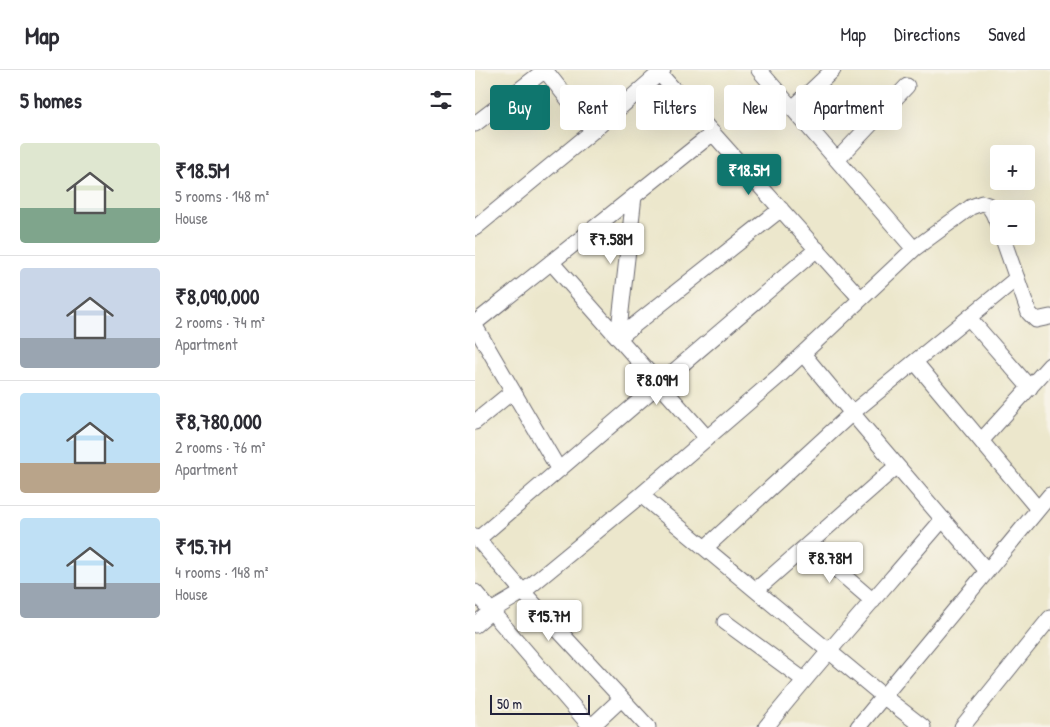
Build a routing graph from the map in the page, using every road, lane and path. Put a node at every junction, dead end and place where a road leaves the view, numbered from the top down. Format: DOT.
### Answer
graph roads {
  1 [pos="545,70"];
  2 [pos="759,70"];
  3 [pos="833,70"];
  4 [pos="661,72"];
  5 [pos="907,86"];
  6 [pos="792,108"];
  7 [pos="475,124"];
  8 [pos="593,131"];
  9 [pos="713,133"];
  10 [pos="837,160"];
  11 [pos="634,196"];
  12 [pos="781,209"];
  13 [pos="990,209"];
  14 [pos="475,228"];
  15 [pos="1005,245"];
  16 [pos="817,249"];
  17 [pos="914,249"];
  18 [pos="551,262"];
  19 [pos="1017,278"];
  20 [pos="861,298"];
  21 [pos="1050,317"];
  22 [pos="969,318"];
  23 [pos="475,324"];
  24 [pos="618,338"];
  25 [pos="479,343"];
  26 [pos="803,354"];
  27 [pos="915,362"];
  28 [pos="1050,365"];
  29 [pos="659,384"];
  30 [pos="1029,388"];
  31 [pos="513,391"];
  32 [pos="851,413"];
  33 [pos="475,422"];
  34 [pos="707,438"];
  35 [pos="981,441"];
  36 [pos="897,466"];
  37 [pos="559,470"];
  38 [pos="641,495"];
  39 [pos="1050,495"];
  40 [pos="1038,509"];
  41 [pos="943,519"];
  42 [pos="476,538"];
  43 [pos="808,545"];
  44 [pos="705,548"];
  45 [pos="987,571"];
  46 [pos="756,590"];
  47 [pos="475,592"];
  48 [pos="523,592"];
  49 [pos="873,601"];
  50 [pos="491,611"];
  51 [pos="1050,618"];
  52 [pos="725,622"];
  53 [pos="475,625"];
  54 [pos="829,651"];
  55 [pos="804,680"];
  56 [pos="883,696"];
  57 [pos="621,699"];
  58 [pos="591,727"];
  59 [pos="647,727"];
  60 [pos="766,727"];
  61 [pos="858,727"];
  62 [pos="923,727"];
  63 [pos="962,727"];
  1 -- 7 [label="street"];
  1 -- 8 [label="street"];
  2 -- 6 [label="street"];
  3 -- 6 [label="street"];
  4 -- 8 [label="street"];
  4 -- 9 [label="street"];
  5 -- 10 [label="street"];
  6 -- 10 [label="street"];
  8 -- 14 [label="street"];
  9 -- 11 [label="street"];
  9 -- 12 [label="street"];
  10 -- 17 [label="street"];
  11 -- 18 [label="street"];
  11 -- 24 [label="street"];
  12 -- 16 [label="street"];
  12 -- 24 [label="street"];
  13 -- 17 [label="street"];
  15 -- 19 [label="street"];
  16 -- 20 [label="street"];
  16 -- 29 [label="street"];
  17 -- 20 [label="street"];
  18 -- 23 [label="street"];
  18 -- 24 [label="street"];
  19 -- 21 [label="street"];
  19 -- 22 [label="street"];
  20 -- 26 [label="street"];
  22 -- 27 [label="street"];
  22 -- 30 [label="street"];
  23 -- 25 [label="street"];
  24 -- 29 [label="street"];
  25 -- 31 [label="street"];
  26 -- 32 [label="street"];
  26 -- 34 [label="street"];
  27 -- 32 [label="street"];
  27 -- 35 [label="street"];
  28 -- 30 [label="street"];
  29 -- 34 [label="street"];
  29 -- 37 [label="street"];
  30 -- 35 [label="street"];
  31 -- 33 [label="street"];
  31 -- 37 [label="street"];
  32 -- 36 [label="street"];
  32 -- 44 [label="street"];
  34 -- 38 [label="street"];
  35 -- 40 [label="street"];
  36 -- 41 [label="street"];
  36 -- 43 [label="street"];
  37 -- 42 [label="street"];
  38 -- 44 [label="street"];
  38 -- 48 [label="street"];
  39 -- 40 [label="street"];
  40 -- 45 [label="street"];
  41 -- 45 [label="street"];
  41 -- 49 [label="street"];
  42 -- 48 [label="street"];
  43 -- 46 [label="street"];
  43 -- 49 [label="street"];
  44 -- 46 [label="street"];
  45 -- 56 [label="street"];
  46 -- 54 [label="street"];
  47 -- 50 [label="street"];
  48 -- 50 [label="street"];
  48 -- 57 [label="street"];
  49 -- 54 [label="street"];
  50 -- 53 [label="street"];
  50 -- 58 [label="street"];
  51 -- 63 [label="street"];
  52 -- 55 [label="street"];
  54 -- 55 [label="street"];
  54 -- 56 [label="street"];
  55 -- 60 [label="street"];
  56 -- 61 [label="street"];
  56 -- 62 [label="street"];
  57 -- 58 [label="street"];
  57 -- 59 [label="street"];
}
